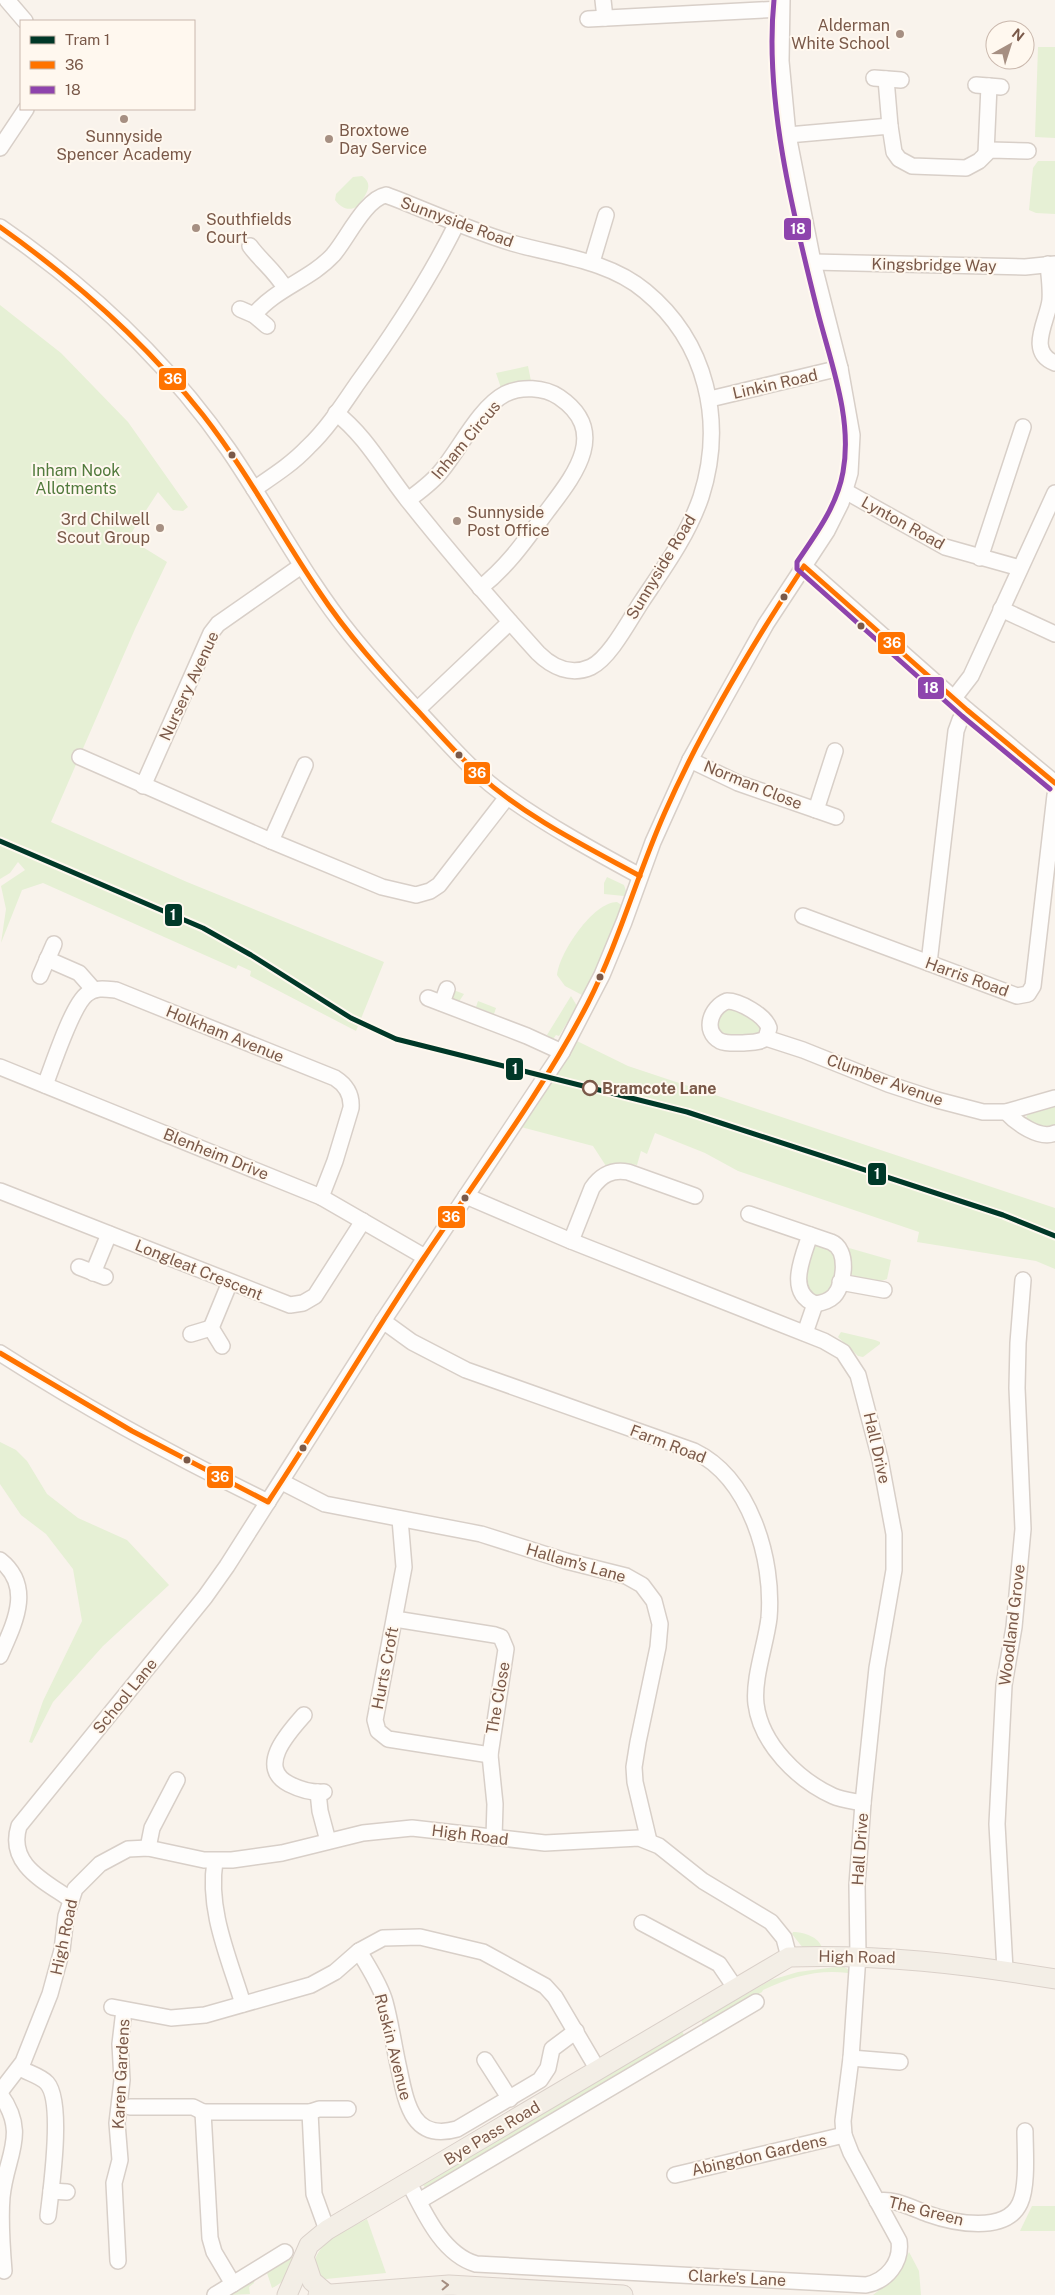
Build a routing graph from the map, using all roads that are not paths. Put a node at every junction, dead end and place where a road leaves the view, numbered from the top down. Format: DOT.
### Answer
graph roads {
  1 [pos="8,0"];
  2 [pos="604,0"];
  3 [pos="782,4"];
  4 [pos="604,18"];
  5 [pos="588,19"];
  6 [pos="24,20"];
  7 [pos="887,79"];
  8 [pos="989,86"];
  9 [pos="25,110"];
  10 [pos="890,126"];
  11 [pos="788,135"];
  12 [pos="0,148"];
  13 [pos="1028,151"];
  14 [pos="986,153"];
  15 [pos="606,215"];
  16 [pos="457,223"];
  17 [pos="0,227"];
  18 [pos="250,246"];
  19 [pos="592,262"];
  20 [pos="813,262"];
  21 [pos="1052,264"];
  22 [pos="285,288"];
  23 [pos="267,326"];
  24 [pos="1055,362"];
  25 [pos="840,368"];
  26 [pos="710,400"];
  27 [pos="336,413"];
  28 [pos="1016,435"];
  29 [pos="254,489"];
  30 [pos="845,491"];
  31 [pos="1055,493"];
  32 [pos="408,500"];
  33 [pos="980,558"];
  34 [pos="301,566"];
  35 [pos="804,566"];
  36 [pos="1020,568"];
  37 [pos="480,588"];
  38 [pos="1001,609"];
  39 [pos="510,622"];
  40 [pos="1055,634"];
  41 [pos="954,698"];
  42 [pos="417,710"];
  43 [pos="967,710"];
  44 [pos="80,757"];
  45 [pos="690,760"];
  46 [pos="837,761"];
  47 [pos="305,765"];
  48 [pos="1055,783"];
  49 [pos="144,786"];
  50 [pos="1055,795"];
  51 [pos="507,797"];
  52 [pos="816,810"];
  53 [pos="836,817"];
  54 [pos="271,841"];
  55 [pos="640,876"];
  56 [pos="803,916"];
  57 [pos="54,944"];
  58 [pos="47,959"];
  59 [pos="929,963"];
  60 [pos="40,976"];
  61 [pos="94,990"];
  62 [pos="439,997"];
  63 [pos="766,1038"];
  64 [pos="562,1052"];
  65 [pos="0,1068"];
  66 [pos="45,1085"];
  67 [pos="1055,1098"];
  68 [pos="1006,1112"];
  69 [pos="1055,1133"];
  70 [pos="0,1191"];
  71 [pos="466,1196"];
  72 [pos="695,1196"];
  73 [pos="321,1197"];
  74 [pos="749,1214"];
  75 [pos="363,1221"];
  76 [pos="109,1234"];
  77 [pos="810,1235"];
  78 [pos="571,1241"];
  79 [pos="425,1257"];
  80 [pos="92,1272"];
  81 [pos="1023,1280"];
  82 [pos="230,1282"];
  83 [pos="840,1282"];
  84 [pos="884,1290"];
  85 [pos="815,1304"];
  86 [pos="382,1321"];
  87 [pos="211,1328"];
  88 [pos="804,1332"];
  89 [pos="191,1334"];
  90 [pos="222,1346"];
  91 [pos="0,1352"];
  92 [pos="282,1482"];
  93 [pos="268,1502"];
  94 [pos="400,1519"];
  95 [pos="0,1560"];
  96 [pos="394,1618"];
  97 [pos="0,1656"];
  98 [pos="296,1718"];
  99 [pos="490,1755"];
  100 [pos="177,1780"];
  101 [pos="863,1803"];
  102 [pos="494,1838"];
  103 [pos="328,1840"];
  104 [pos="650,1841"];
  105 [pos="148,1848"];
  106 [pos="214,1861"];
  107 [pos="70,1899"];
  108 [pos="648,1932"];
  109 [pos="359,1951"];
  110 [pos="858,1955"];
  111 [pos="789,1957"];
  112 [pos="1005,1970"];
  113 [pos="1055,1979"];
  114 [pos="736,1989"];
  115 [pos="243,2004"];
  116 [pos="751,2010"];
  117 [pos="687,2017"];
  118 [pos="576,2031"];
  119 [pos="699,2036"];
  120 [pos="851,2058"];
  121 [pos="485,2060"];
  122 [pos="900,2062"];
  123 [pos="20,2068"];
  124 [pos="598,2070"];
  125 [pos="0,2093"];
  126 [pos="510,2099"];
  127 [pos="130,2108"];
  128 [pos="348,2109"];
  129 [pos="203,2112"];
  130 [pos="310,2112"];
  131 [pos="844,2135"];
  132 [pos="1020,2140"];
  133 [pos="675,2175"];
  134 [pos="409,2183"];
  135 [pos="51,2191"];
  136 [pos="66,2192"];
  137 [pos="419,2201"];
  138 [pos="877,2201"];
  139 [pos="48,2216"];
  140 [pos="327,2230"];
  141 [pos="285,2252"];
  142 [pos="2,2255"];
  143 [pos="304,2257"];
  144 [pos="118,2261"];
  145 [pos="4,2271"];
  146 [pos="233,2284"];
  147 [pos="322,2294"];
  148 [pos="214,2295"];
  149 [pos="287,2295"];
  150 [pos="623,2295"];
  1 -- 6 [label="street"];
  2 -- 4 [label="street"];
  3 -- 4 [label="street"];
  3 -- 11 [label="street"];
  4 -- 5 [label="street"];
  7 -- 10 [label="street"];
  8 -- 14 [label="street"];
  9 -- 12 [label="street"];
  10 -- 11 [label="street"];
  10 -- 14 [label="street"];
  11 -- 20 [label="street"];
  13 -- 14 [label="street"];
  15 -- 19 [label="street"];
  16 -- 19 [label="street, Sunnyside Road"];
  16 -- 22 [label="street, Sunnyside Road"];
  16 -- 27 [label="street"];
  17 -- 29 [label="street"];
  18 -- 22 [label="street"];
  19 -- 26 [label="street, Sunnyside Road"];
  20 -- 21 [label="street, Kingsbridge Way"];
  20 -- 25 [label="street"];
  21 -- 24 [label="street"];
  22 -- 23 [label="street"];
  25 -- 26 [label="street, Linkin Road"];
  25 -- 30 [label="street"];
  26 -- 39 [label="street, Sunnyside Road"];
  27 -- 29 [label="street"];
  27 -- 32 [label="street, Sunnyside Road"];
  28 -- 33 [label="street"];
  29 -- 34 [label="street"];
  30 -- 33 [label="street, Lynton Road"];
  30 -- 35 [label="street"];
  31 -- 36 [label="street"];
  32 -- 37 [label="street, Sunnyside Road"];
  32 -- 37 [label="street, Inham Circus"];
  33 -- 36 [label="street, Lynton Road"];
  34 -- 42 [label="street"];
  34 -- 49 [label="street, Nursery Avenue"];
  35 -- 41 [label="street"];
  35 -- 45 [label="street"];
  36 -- 38 [label="street"];
  37 -- 39 [label="street, Sunnyside Road"];
  38 -- 40 [label="street"];
  38 -- 41 [label="street"];
  39 -- 42 [label="street"];
  41 -- 43 [label="street"];
  42 -- 51 [label="street"];
  43 -- 48 [label="street"];
  43 -- 59 [label="street"];
  44 -- 49 [label="street"];
  45 -- 52 [label="street, Norman Close"];
  45 -- 55 [label="street"];
  46 -- 52 [label="street, Norman Close"];
  47 -- 54 [label="street"];
  49 -- 54 [label="street"];
  50 -- 59 [label="street, Harris Road"];
  51 -- 54 [label="street"];
  51 -- 55 [label="street"];
  52 -- 53 [label="street, Norman Close"];
  55 -- 64 [label="street"];
  56 -- 59 [label="street, Harris Road"];
  57 -- 58 [label="street"];
  58 -- 60 [label="street"];
  58 -- 61 [label="street"];
  61 -- 66 [label="street"];
  61 -- 73 [label="street, Holkham Avenue"];
  62 -- 64 [label="street"];
  63 -- 68 [label="street, Clumber Avenue"];
  64 -- 71 [label="street"];
  65 -- 66 [label="street, Blenheim Drive"];
  66 -- 73 [label="street, Blenheim Drive"];
  67 -- 68 [label="street, Clumber Avenue"];
  68 -- 69 [label="street"];
  70 -- 76 [label="street, Longleat Crescent"];
  71 -- 78 [label="street, Hall Drive"];
  71 -- 79 [label="street"];
  72 -- 78 [label="street"];
  73 -- 75 [label="street, Blenheim Drive"];
  74 -- 77 [label="street"];
  75 -- 79 [label="street, Blenheim Drive"];
  75 -- 82 [label="street, Longleat Crescent"];
  76 -- 80 [label="street"];
  76 -- 82 [label="street, Longleat Crescent"];
  77 -- 83 [label="street"];
  77 -- 85 [label="street"];
  78 -- 88 [label="street, Hall Drive"];
  79 -- 86 [label="street"];
  81 -- 112 [label="street, Woodland Grove"];
  82 -- 87 [label="street"];
  83 -- 84 [label="street"];
  83 -- 85 [label="street"];
  85 -- 88 [label="street"];
  86 -- 92 [label="street"];
  86 -- 101 [label="street, Farm Road"];
  87 -- 89 [label="street"];
  87 -- 90 [label="street"];
  88 -- 101 [label="street, Hall Drive"];
  91 -- 93 [label="street"];
  92 -- 93 [label="street, School Lane"];
  92 -- 94 [label="street, Hallam's Lane"];
  93 -- 107 [label="street, School Lane"];
  94 -- 96 [label="street, Hurts Croft"];
  94 -- 104 [label="street, Hallam's Lane"];
  95 -- 97 [label="street"];
  96 -- 99 [label="street, The Close"];
  96 -- 99 [label="street, Hurts Croft"];
  98 -- 103 [label="street"];
  99 -- 102 [label="street, The Close"];
  100 -- 105 [label="street"];
  101 -- 110 [label="street, Hall Drive"];
  102 -- 103 [label="street, High Road"];
  102 -- 104 [label="street, High Road"];
  103 -- 106 [label="street, High Road"];
  104 -- 111 [label="street, High Road"];
  105 -- 106 [label="street, High Road"];
  105 -- 107 [label="street, High Road"];
  106 -- 115 [label="street"];
  107 -- 123 [label="street, High Road"];
  108 -- 114 [label="street"];
  109 -- 115 [label="street"];
  109 -- 118 [label="street"];
  109 -- 126 [label="street, Ruskin Avenue"];
  110 -- 111 [label="main road, High Road"];
  110 -- 112 [label="main road, High Road"];
  110 -- 120 [label="street, Clarke's Lane"];
  111 -- 114 [label="main road, Bye Pass Road"];
  112 -- 113 [label="main road, High Road"];
  114 -- 117 [label="main road, Bye Pass Road"];
  115 -- 144 [label="street, Karen Gardens"];
  116 -- 119 [label="street, Bye Pass Road"];
  117 -- 119 [label="street"];
  117 -- 124 [label="main road, Bye Pass Road"];
  118 -- 124 [label="street"];
  118 -- 126 [label="street, Ruskin Avenue"];
  119 -- 137 [label="street, Bye Pass Road"];
  120 -- 122 [label="street"];
  120 -- 131 [label="street, Clarke's Lane"];
  121 -- 126 [label="street"];
  123 -- 125 [label="street, High Road"];
  123 -- 135 [label="street"];
  124 -- 134 [label="main road, Bye Pass Road"];
  125 -- 142 [label="street"];
  127 -- 129 [label="street"];
  128 -- 130 [label="street"];
  129 -- 130 [label="street"];
  129 -- 146 [label="street"];
  130 -- 140 [label="street"];
  131 -- 133 [label="street, Abingdon Gardens"];
  131 -- 138 [label="street, Clarke's Lane"];
  132 -- 138 [label="street, The Green"];
  134 -- 137 [label="street, Clarke's Lane"];
  134 -- 140 [label="main road, Bye Pass Road"];
  135 -- 136 [label="street"];
  135 -- 139 [label="street"];
  137 -- 138 [label="street, Clarke's Lane"];
  140 -- 143 [label="main road, Bye Pass Road"];
  141 -- 146 [label="street"];
  142 -- 145 [label="street"];
  143 -- 147 [label="main road"];
  143 -- 149 [label="main road, Bye Pass Road"];
  146 -- 148 [label="street"];
  147 -- 150 [label="main road, one-way"];
}
